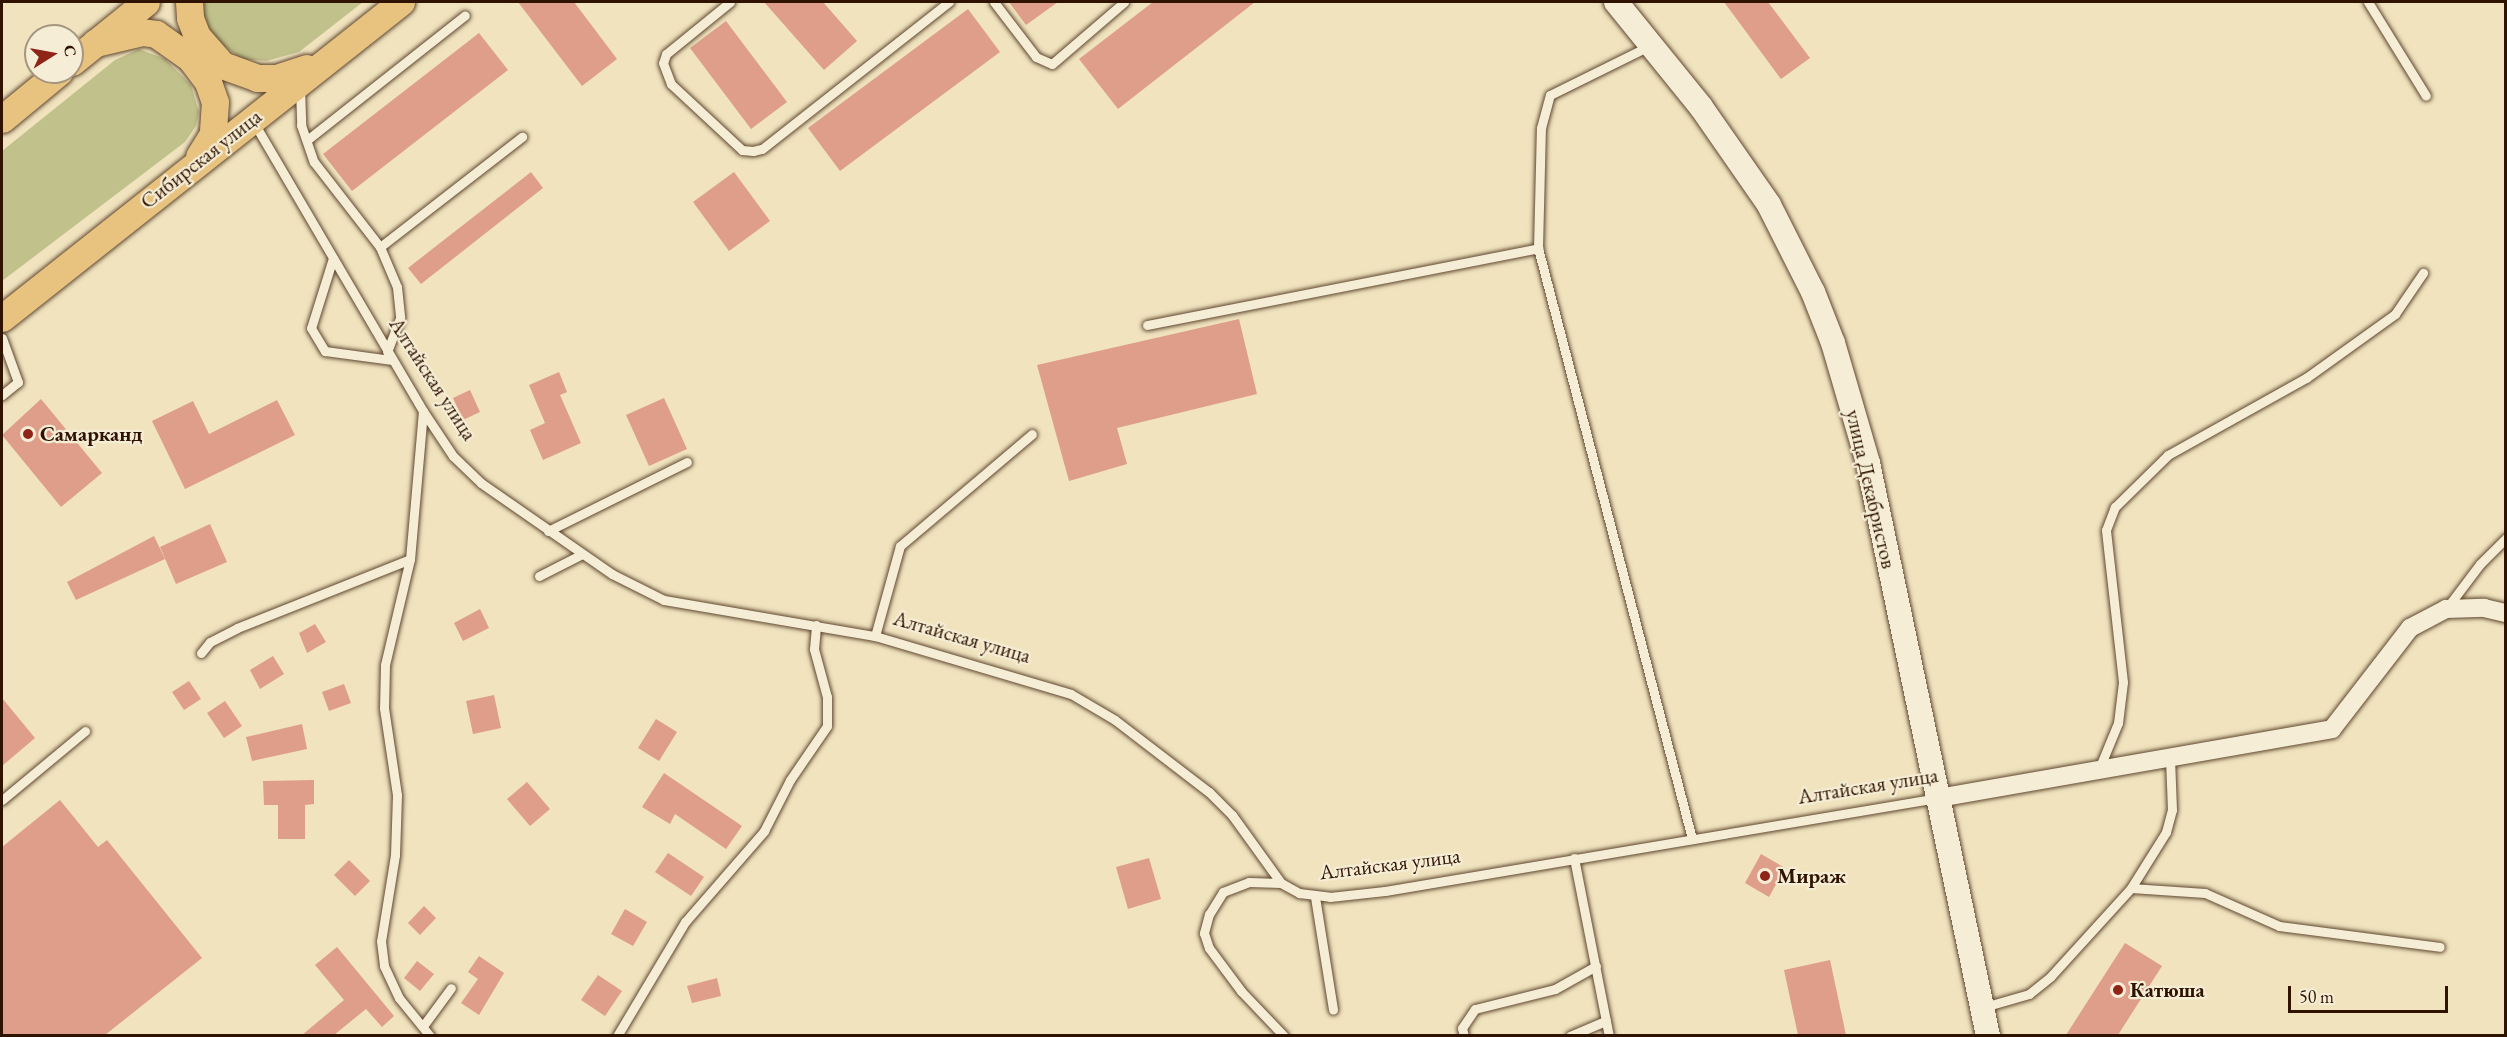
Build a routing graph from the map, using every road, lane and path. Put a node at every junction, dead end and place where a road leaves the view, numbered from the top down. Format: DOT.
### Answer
graph roads {
  1 [pos="146,2"];
  2 [pos="189,2"];
  3 [pos="401,2"];
  4 [pos="730,2"];
  5 [pos="949,2"];
  6 [pos="993,2"];
  7 [pos="1124,2"];
  8 [pos="1616,2"];
  9 [pos="2368,2"];
  10 [pos="465,15"];
  11 [pos="95,42"];
  12 [pos="1651,45"];
  13 [pos="84,52"];
  14 [pos="328,60"];
  15 [pos="299,81"];
  16 [pos="44,84"];
  17 [pos="2426,96"];
  18 [pos="2,119"];
  19 [pos="251,119"];
  20 [pos="522,136"];
  21 [pos="307,140"];
  22 [pos="191,166"];
  23 [pos="380,247"];
  24 [pos="1538,248"];
  25 [pos="333,258"];
  26 [pos="2423,273"];
  27 [pos="2,318"];
  28 [pos="1147,326"];
  29 [pos="2,339"];
  30 [pos="389,356"];
  31 [pos="2,395"];
  32 [pos="423,411"];
  33 [pos="1032,434"];
  34 [pos="687,462"];
  35 [pos="548,531"];
  36 [pos="2505,538"];
  37 [pos="582,554"];
  38 [pos="410,559"];
  39 [pos="539,576"];
  40 [pos="2445,609"];
  41 [pos="2505,613"];
  42 [pos="816,625"];
  43 [pos="875,636"];
  44 [pos="201,653"];
  45 [pos="85,731"];
  46 [pos="2170,757"];
  47 [pos="2098,772"];
  48 [pos="1938,798"];
  49 [pos="2,800"];
  50 [pos="1692,839"];
  51 [pos="1574,858"];
  52 [pos="1281,883"];
  53 [pos="2131,888"];
  54 [pos="1315,897"];
  55 [pos="2440,947"];
  56 [pos="1596,966"];
  57 [pos="451,988"];
  58 [pos="1983,1007"];
  59 [pos="1333,1010"];
  60 [pos="1606,1020"];
  61 [pos="423,1026"];
  62 [pos="430,1035"];
  63 [pos="617,1035"];
  64 [pos="1284,1035"];
  65 [pos="1464,1035"];
  66 [pos="1570,1035"];
  67 [pos="1609,1035"];
  68 [pos="1988,1035"];
  1 -- 11 [label="main road"];
  2 -- 14 [label="main road"];
  3 -- 14 [label="main road, Сибирская улица"];
  4 -- 5 [label="lane"];
  6 -- 7 [label="lane"];
  8 -- 12 [label="main road, улица Декабристов"];
  9 -- 17 [label="lane"];
  10 -- 21 [label="lane"];
  11 -- 13 [label="main road"];
  11 -- 22 [label="main road"];
  12 -- 24 [label="lane"];
  12 -- 48 [label="main road, улица Декабристов"];
  14 -- 15 [label="main road, Сибирская улица"];
  15 -- 19 [label="main road, Сибирская улица"];
  15 -- 21 [label="lane"];
  16 -- 18 [label="main road"];
  19 -- 22 [label="main road, Сибирская улица"];
  19 -- 25 [label="lane, Алтайская улица"];
  20 -- 23 [label="lane"];
  21 -- 23 [label="lane"];
  22 -- 27 [label="main road, Сибирская улица"];
  23 -- 30 [label="lane"];
  24 -- 28 [label="lane"];
  24 -- 50 [label="lane"];
  25 -- 30 [label="lane, Алтайская улица"];
  25 -- 30 [label="lane"];
  26 -- 47 [label="lane"];
  29 -- 31 [label="lane"];
  30 -- 32 [label="lane, Алтайская улица"];
  32 -- 35 [label="lane, Алтайская улица"];
  32 -- 38 [label="lane"];
  33 -- 43 [label="lane"];
  34 -- 35 [label="lane"];
  35 -- 37 [label="lane, Алтайская улица"];
  36 -- 40 [label="lane"];
  37 -- 39 [label="lane"];
  37 -- 42 [label="lane, Алтайская улица"];
  38 -- 44 [label="lane"];
  38 -- 61 [label="lane"];
  40 -- 41 [label="street, Алтайская улица"];
  40 -- 46 [label="street, Алтайская улица"];
  42 -- 43 [label="lane, Алтайская улица"];
  42 -- 63 [label="lane"];
  43 -- 52 [label="lane, Алтайская улица"];
  45 -- 49 [label="lane"];
  46 -- 47 [label="street, Алтайская улица"];
  46 -- 53 [label="lane"];
  47 -- 48 [label="street, Алтайская улица"];
  48 -- 50 [label="lane, Алтайская улица"];
  48 -- 58 [label="main road, улица Декабристов"];
  50 -- 51 [label="lane, Алтайская улица"];
  51 -- 54 [label="lane, Алтайская улица"];
  51 -- 56 [label="lane"];
  52 -- 54 [label="lane, Алтайская улица"];
  52 -- 64 [label="lane"];
  53 -- 55 [label="lane"];
  53 -- 58 [label="lane"];
  54 -- 59 [label="lane"];
  56 -- 60 [label="lane"];
  56 -- 65 [label="lane"];
  57 -- 61 [label="lane"];
  58 -- 68 [label="main road, улица Декабристов"];
  60 -- 66 [label="lane"];
  60 -- 67 [label="lane"];
  61 -- 62 [label="lane"];
}
